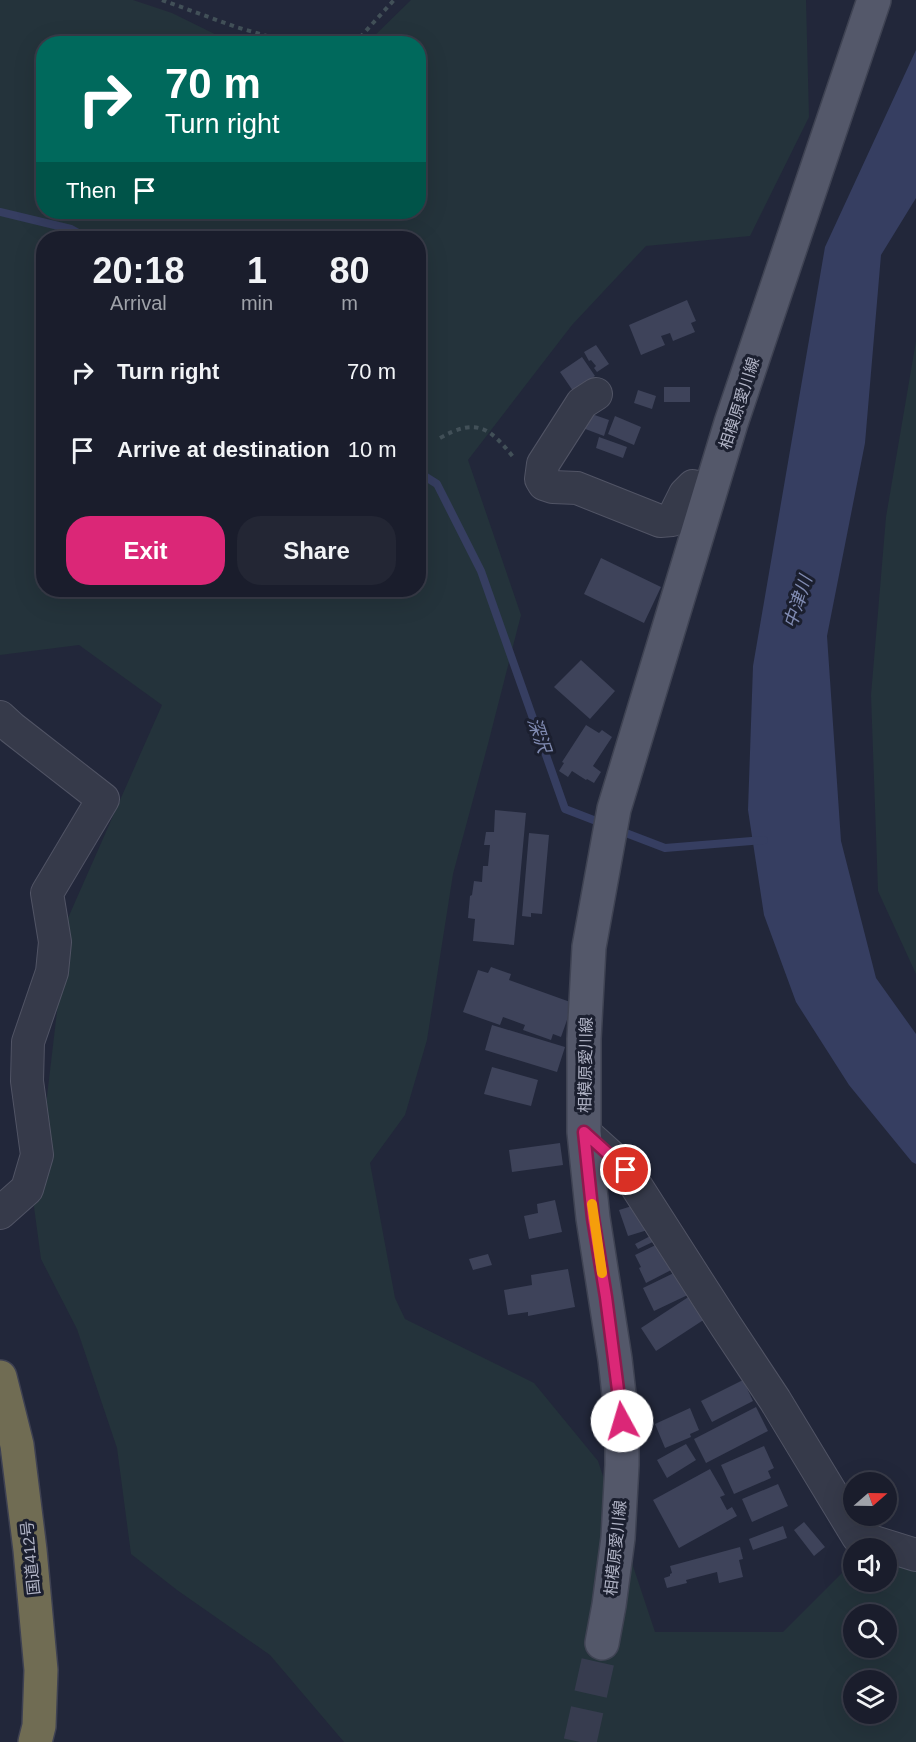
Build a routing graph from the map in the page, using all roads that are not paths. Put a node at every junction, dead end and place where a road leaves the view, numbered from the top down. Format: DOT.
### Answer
graph roads {
  1 [pos="874,0"];
  2 [pos="596,394"];
  3 [pos="710,491"];
  4 [pos="0,717"];
  5 [pos="584,1132"];
  6 [pos="0,1213"];
  7 [pos="0,1377"];
  8 [pos="916,1555"];
  9 [pos="602,1643"];
  10 [pos="36,1742"];
  1 -- 3 [label="main road, 相模原愛川線"];
  2 -- 3 [label="street"];
  3 -- 5 [label="main road, 相模原愛川線"];
  4 -- 6 [label="street"];
  5 -- 8 [label="street"];
  5 -- 9 [label="main road, 相模原愛川線"];
  7 -- 10 [label="highway, 国道412号"];
}
